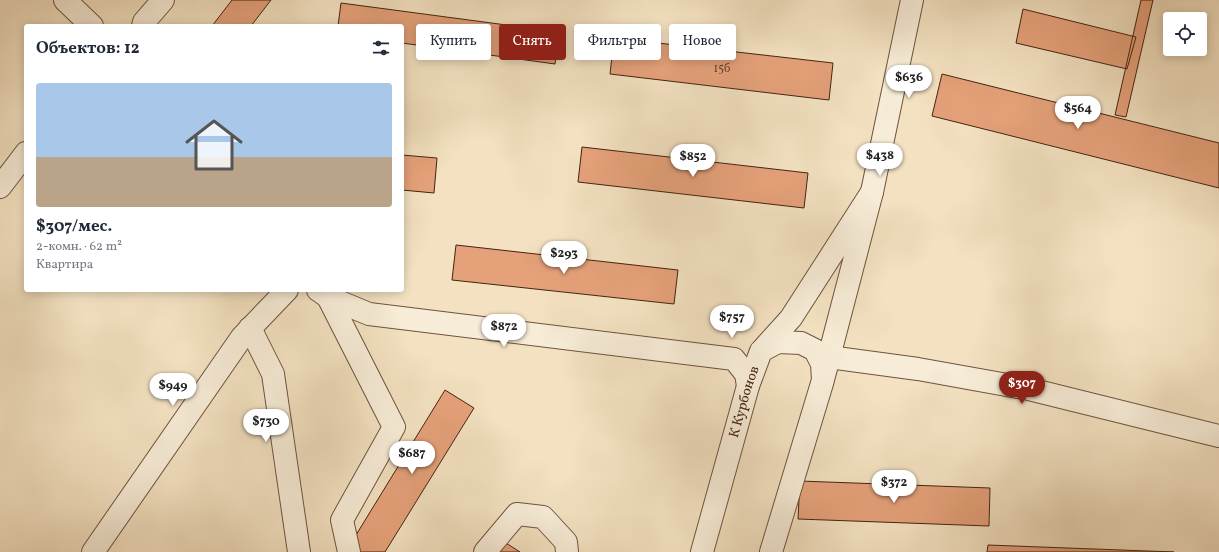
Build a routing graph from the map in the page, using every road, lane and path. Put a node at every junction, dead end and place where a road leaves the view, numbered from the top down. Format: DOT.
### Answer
graph roads {
  1 [pos="65,0"];
  2 [pos="163,0"];
  3 [pos="912,0"];
  4 [pos="90,24"];
  5 [pos="144,24"];
  6 [pos="24,156"];
  7 [pos="0,187"];
  8 [pos="872,192"];
  9 [pos="285,292"];
  10 [pos="323,293"];
  11 [pos="250,328"];
  12 [pos="761,351"];
  13 [pos="708,355"];
  14 [pos="829,358"];
  15 [pos="823,380"];
  16 [pos="748,386"];
  17 [pos="1219,436"];
  18 [pos="93,552"];
  19 [pos="299,552"];
  20 [pos="349,552"];
  21 [pos="485,552"];
  22 [pos="568,552"];
  23 [pos="702,552"];
  24 [pos="771,552"];
  1 -- 4 [label="street"];
  2 -- 5 [label="street"];
  3 -- 8 [label="street"];
  6 -- 7 [label="street"];
  8 -- 12 [label="street"];
  8 -- 14 [label="street"];
  9 -- 11 [label="street"];
  10 -- 13 [label="street"];
  10 -- 20 [label="street"];
  11 -- 18 [label="street"];
  11 -- 19 [label="street"];
  12 -- 13 [label="street"];
  12 -- 15 [label="street, К Курбонов"];
  12 -- 16 [label="street, К Курбонов"];
  13 -- 16 [label="street"];
  14 -- 15 [label="street"];
  14 -- 17 [label="street"];
  15 -- 24 [label="street, К Курбонов"];
  16 -- 23 [label="street, К Курбонов"];
  21 -- 22 [label="street"];
}
